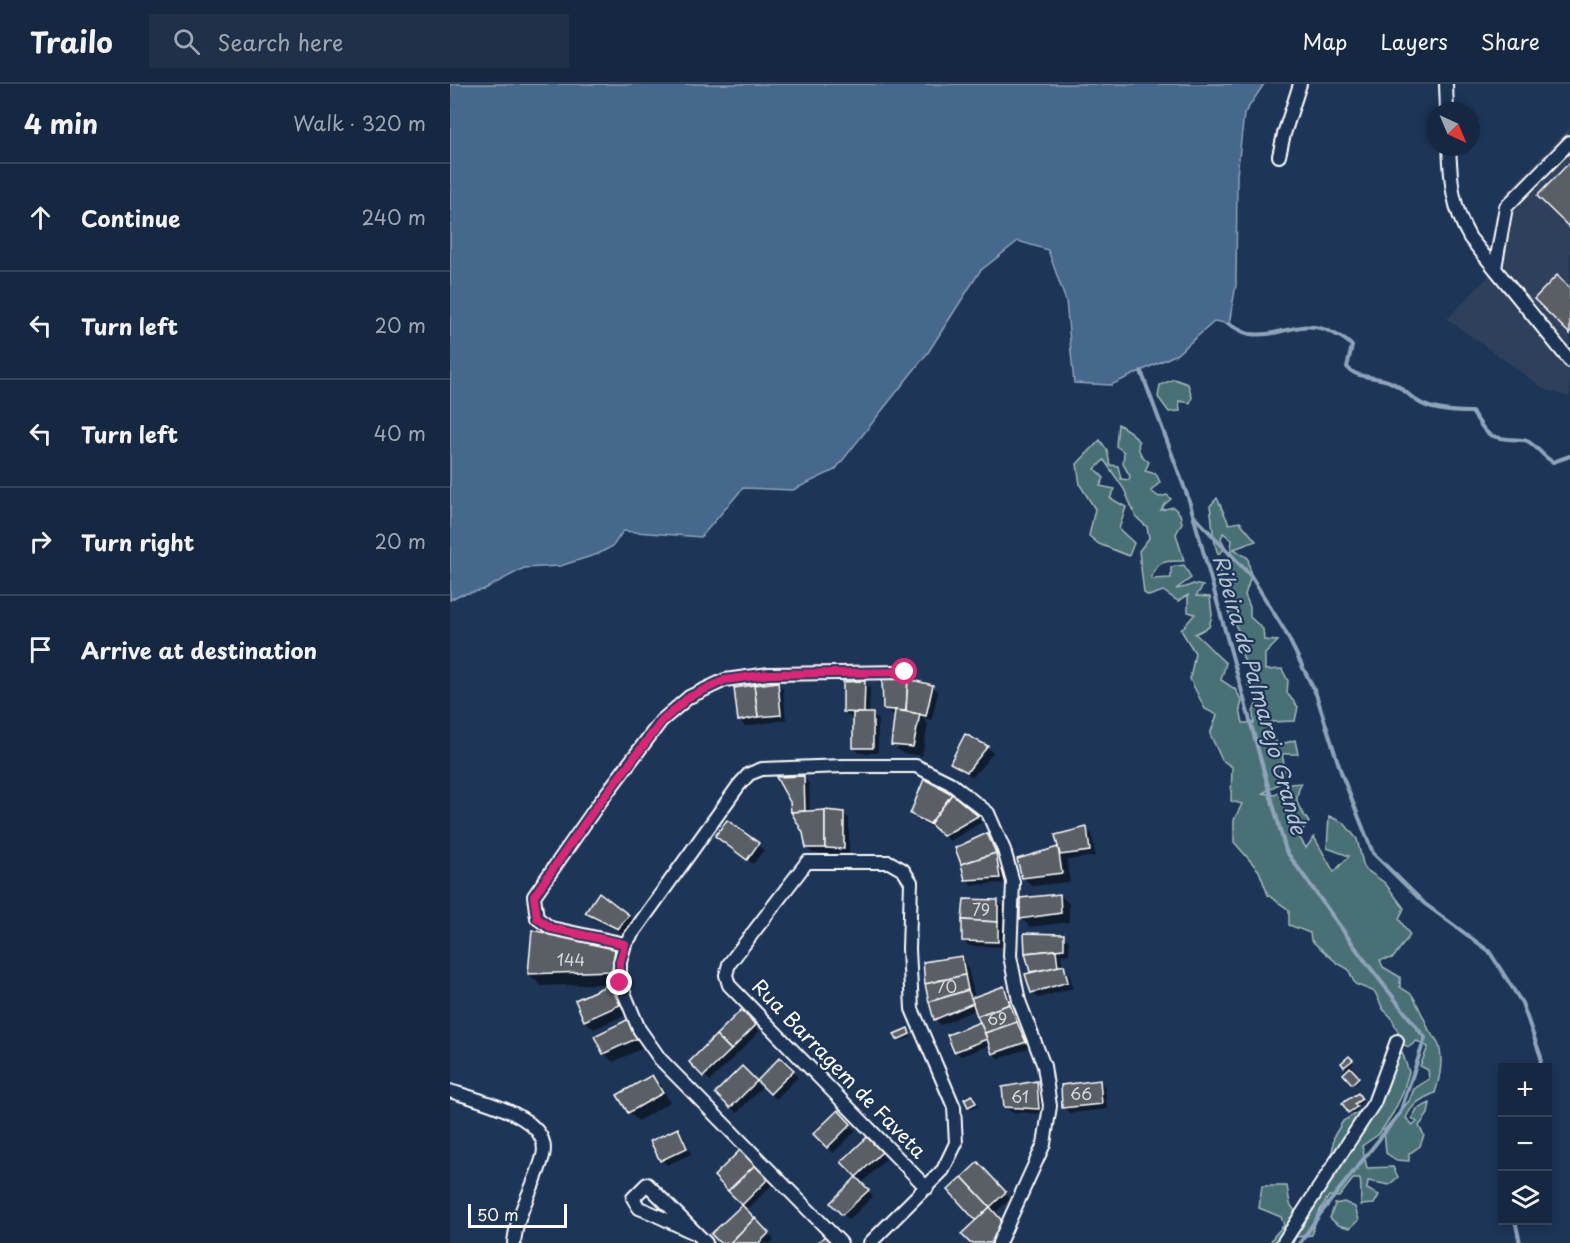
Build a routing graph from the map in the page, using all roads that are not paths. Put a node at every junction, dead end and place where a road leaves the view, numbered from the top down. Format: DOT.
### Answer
graph roads {
  1 [pos="1300,84"];
  2 [pos="1446,84"];
  3 [pos="1447,102"];
  4 [pos="1570,142"];
  5 [pos="1279,156"];
  6 [pos="1450,156"];
  7 [pos="1496,268"];
  8 [pos="1570,361"];
  9 [pos="905,672"];
  10 [pos="625,944"];
  11 [pos="1397,1041"];
  12 [pos="450,1091"];
  13 [pos="927,1188"];
  14 [pos="701,1239"];
  15 [pos="514,1243"];
  16 [pos="841,1243"];
  17 [pos="870,1243"];
  18 [pos="999,1243"];
  19 [pos="1283,1243"];
  1 -- 5 [label="street"];
  2 -- 3 [label="street"];
  4 -- 7 [label="street"];
  6 -- 7 [label="street"];
  7 -- 8 [label="street"];
  9 -- 10 [label="street"];
  10 -- 16 [label="street"];
  10 -- 18 [label="street"];
  11 -- 19 [label="street"];
  12 -- 15 [label="street"];
  13 -- 13 [label="street, Rua Barragem de Faveta"];
  13 -- 17 [label="street, Rua Barragem de Faveta"];
  14 -- 14 [label="street"];
}
